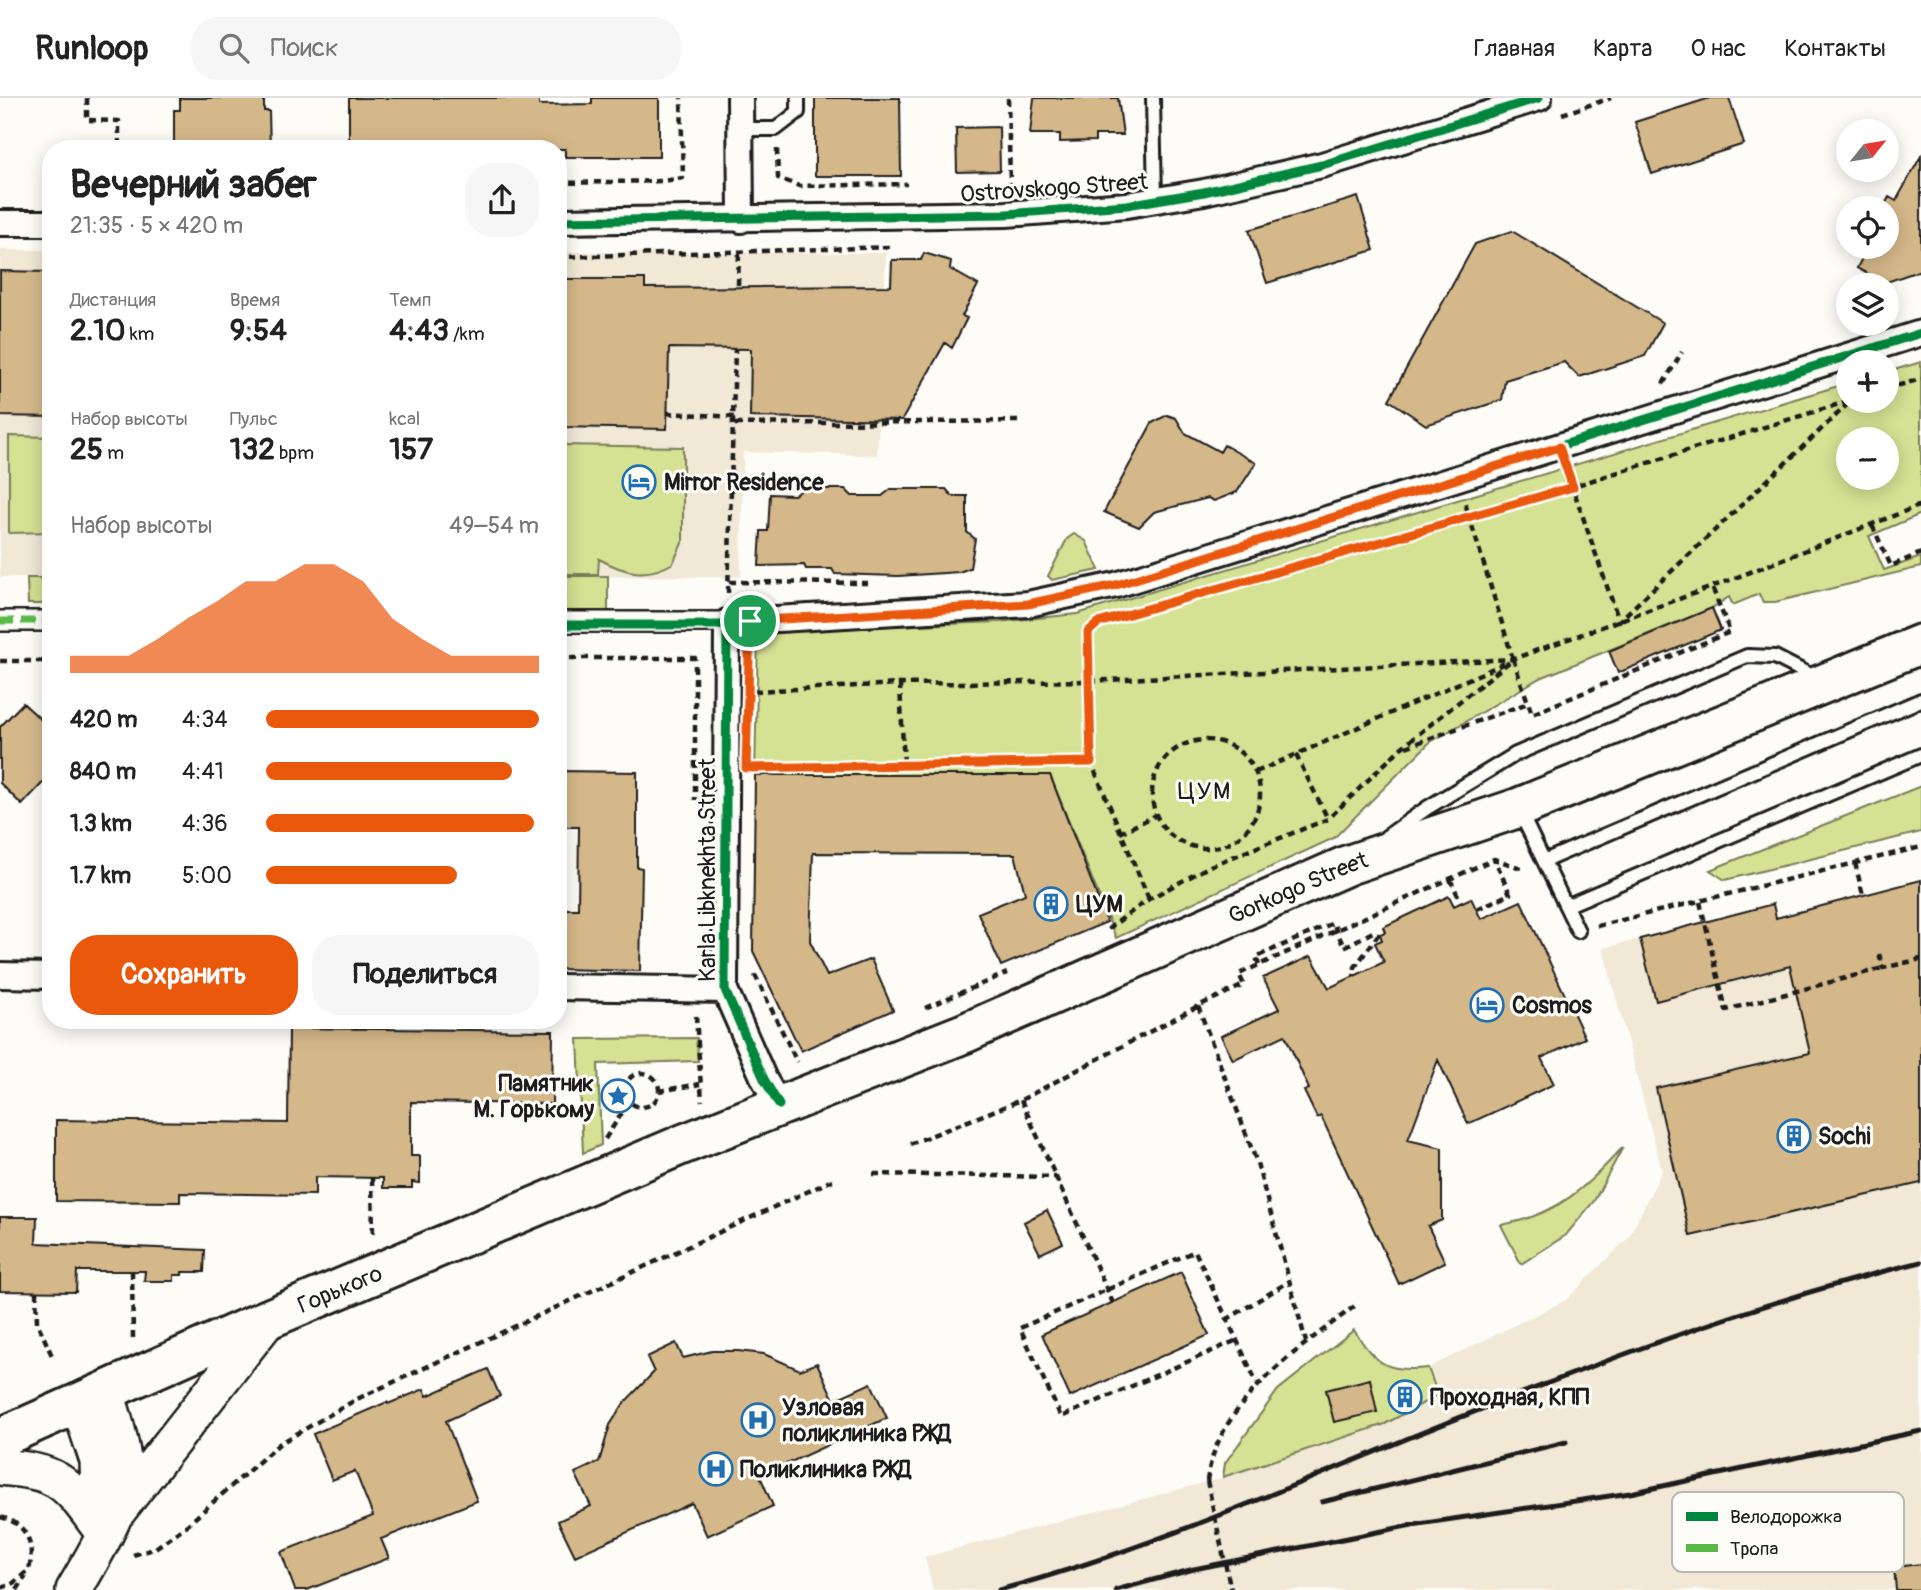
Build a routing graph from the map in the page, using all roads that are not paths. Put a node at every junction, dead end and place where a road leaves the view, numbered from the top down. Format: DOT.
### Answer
graph roads {
  1 [pos="740,98"];
  2 [pos="797,98"];
  3 [pos="1153,98"];
  4 [pos="1539,98"];
  5 [pos="740,129"];
  6 [pos="1155,200"];
  7 [pos="741,220"];
  8 [pos="567,221"];
  9 [pos="0,223"];
  10 [pos="42,223"];
  11 [pos="1921,333"];
  12 [pos="0,621"];
  13 [pos="42,621"];
  14 [pos="567,622"];
  15 [pos="727,622"];
  16 [pos="1921,644"];
  17 [pos="1826,682"];
  18 [pos="1921,700"];
  19 [pos="1921,755"];
  20 [pos="1518,808"];
  21 [pos="1544,861"];
  22 [pos="1348,865"];
  23 [pos="1566,906"];
  24 [pos="1578,931"];
  25 [pos="0,975"];
  26 [pos="42,976"];
  27 [pos="567,986"];
  28 [pos="725,990"];
  29 [pos="779,1105"];
  30 [pos="681,1144"];
  31 [pos="268,1320"];
  32 [pos="93,1398"];
  33 [pos="0,1438"];
  34 [pos="0,1467"];
  35 [pos="108,1536"];
  36 [pos="74,1590"];
  1 -- 5 [label="street"];
  2 -- 5 [label="lane"];
  3 -- 6 [label="lane"];
  4 -- 6 [label="street, Ostrovskogo Street"];
  5 -- 7 [label="street"];
  6 -- 7 [label="street, Ostrovskogo Street"];
  7 -- 8 [label="street, Ostrovskogo Street"];
  9 -- 10 [label="street"];
  11 -- 15 [label="street"];
  12 -- 13 [label="street"];
  14 -- 15 [label="street"];
  15 -- 28 [label="street, Karla Libknekhta Street"];
  16 -- 17 [label="main road, Gorkogo Street"];
  17 -- 20 [label="main road, Gorkogo Street"];
  17 -- 22 [label="lane"];
  18 -- 21 [label="lane"];
  19 -- 23 [label="lane"];
  20 -- 21 [label="lane"];
  20 -- 22 [label="main road, Gorkogo Street"];
  21 -- 23 [label="lane"];
  22 -- 29 [label="main road, Gorkogo Street"];
  23 -- 24 [label="lane"];
  25 -- 26 [label="street"];
  27 -- 28 [label="street"];
  28 -- 29 [label="street, Karla Libknekhta Street"];
  29 -- 30 [label="main road, Gorkogo Street"];
  30 -- 31 [label="main road, Горького"];
  31 -- 32 [label="main road, Горького"];
  31 -- 35 [label="main road"];
  32 -- 33 [label="main road, Горького"];
  32 -- 35 [label="main road"];
  34 -- 35 [label="main road"];
  35 -- 36 [label="main road"];
}
